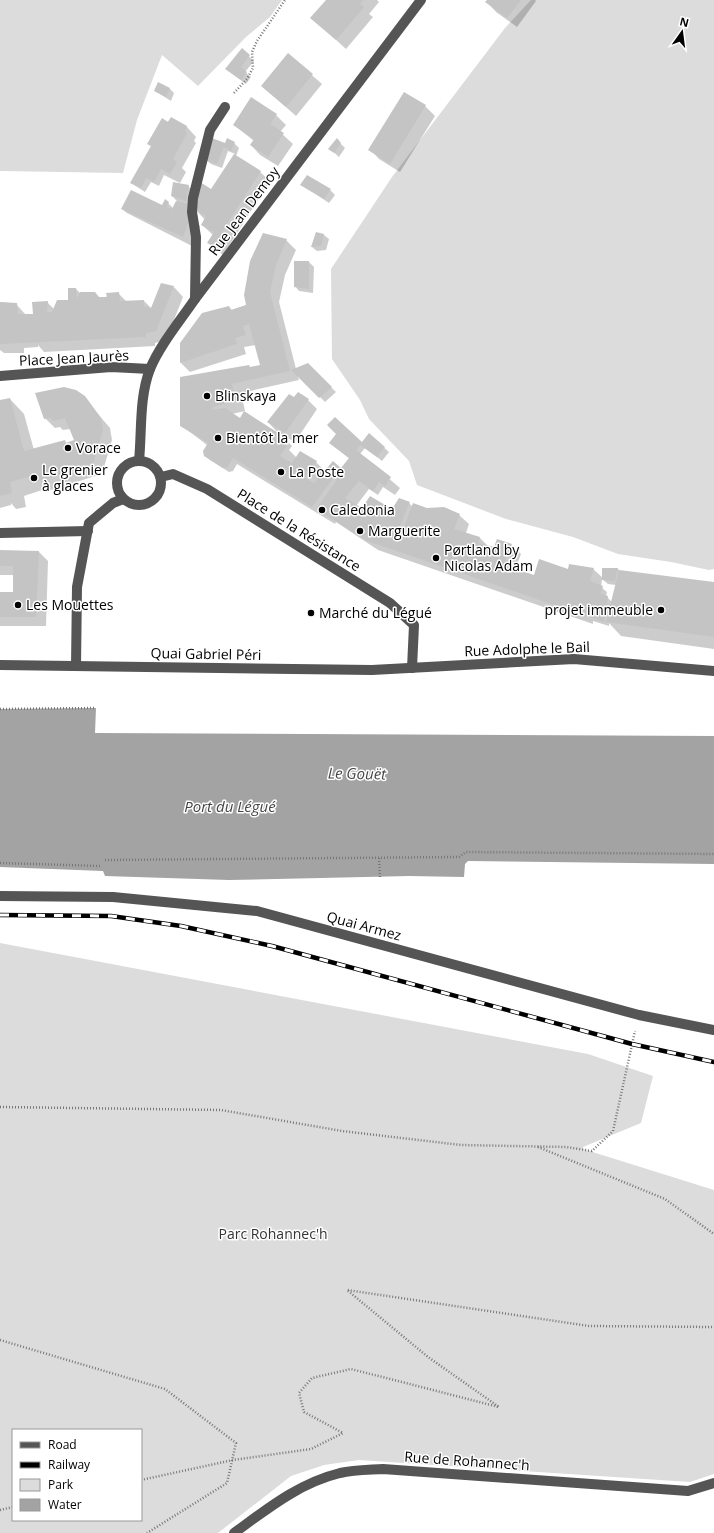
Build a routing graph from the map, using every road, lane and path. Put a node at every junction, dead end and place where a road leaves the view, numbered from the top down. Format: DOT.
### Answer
graph roads {
  1 [pos="286,0"];
  2 [pos="420,0"];
  3 [pos="225,107"];
  4 [pos="195,300"];
  5 [pos="150,369"];
  6 [pos="0,376"];
  7 [pos="139,461"];
  8 [pos="161,477"];
  9 [pos="123,498"];
  10 [pos="88,531"];
  11 [pos="0,533"];
  12 [pos="0,665"];
  13 [pos="76,666"];
  14 [pos="412,668"];
  15 [pos="714,671"];
  16 [pos="96,708"];
  17 [pos="0,709"];
  18 [pos="714,854"];
  19 [pos="379,858"];
  20 [pos="105,860"];
  21 [pos="0,863"];
  22 [pos="100,866"];
  23 [pos="380,877"];
  24 [pos="0,896"];
  25 [pos="639,1015"];
  26 [pos="714,1030"];
  27 [pos="0,1107"];
  28 [pos="536,1147"];
  29 [pos="714,1234"];
  30 [pos="714,1327"];
  31 [pos="0,1340"];
  32 [pos="233,1460"];
  33 [pos="142,1480"];
  34 [pos="714,1483"];
  35 [pos="12,1507"];
  36 [pos="0,1510"];
  37 [pos="147,1533"];
  38 [pos="234,1533"];
  1 -- 3 [label="path"];
  2 -- 4 [label="street, Rue Jean Demoy"];
  3 -- 4 [label="street"];
  4 -- 5 [label="street, Rue Jean Demoy"];
  5 -- 6 [label="street, Place Jean Jaurès"];
  5 -- 7 [label="street, Rue Jean Demoy"];
  7 -- 8 [label="street"];
  7 -- 9 [label="street"];
  8 -- 9 [label="street"];
  8 -- 14 [label="street, Place de la Résistance"];
  9 -- 10 [label="street"];
  10 -- 11 [label="street"];
  10 -- 13 [label="street"];
  12 -- 13 [label="street, Quai Gabriel Péri"];
  13 -- 14 [label="street, Quai Gabriel Péri"];
  14 -- 15 [label="street, Rue Adolphe le Bail"];
  16 -- 17 [label="path"];
  18 -- 19 [label="path"];
  19 -- 20 [label="path"];
  19 -- 23 [label="path"];
  21 -- 22 [label="path"];
  24 -- 25 [label="street, Quai Armez"];
  25 -- 26 [label="street, Quai Armez"];
  25 -- 28 [label="path"];
  27 -- 28 [label="path"];
  28 -- 29 [label="path"];
  30 -- 32 [label="path"];
  31 -- 32 [label="path"];
  32 -- 33 [label="path"];
  32 -- 37 [label="path"];
  34 -- 38 [label="street, Rue de Rohannec'h"];
  35 -- 36 [label="path"];
}
